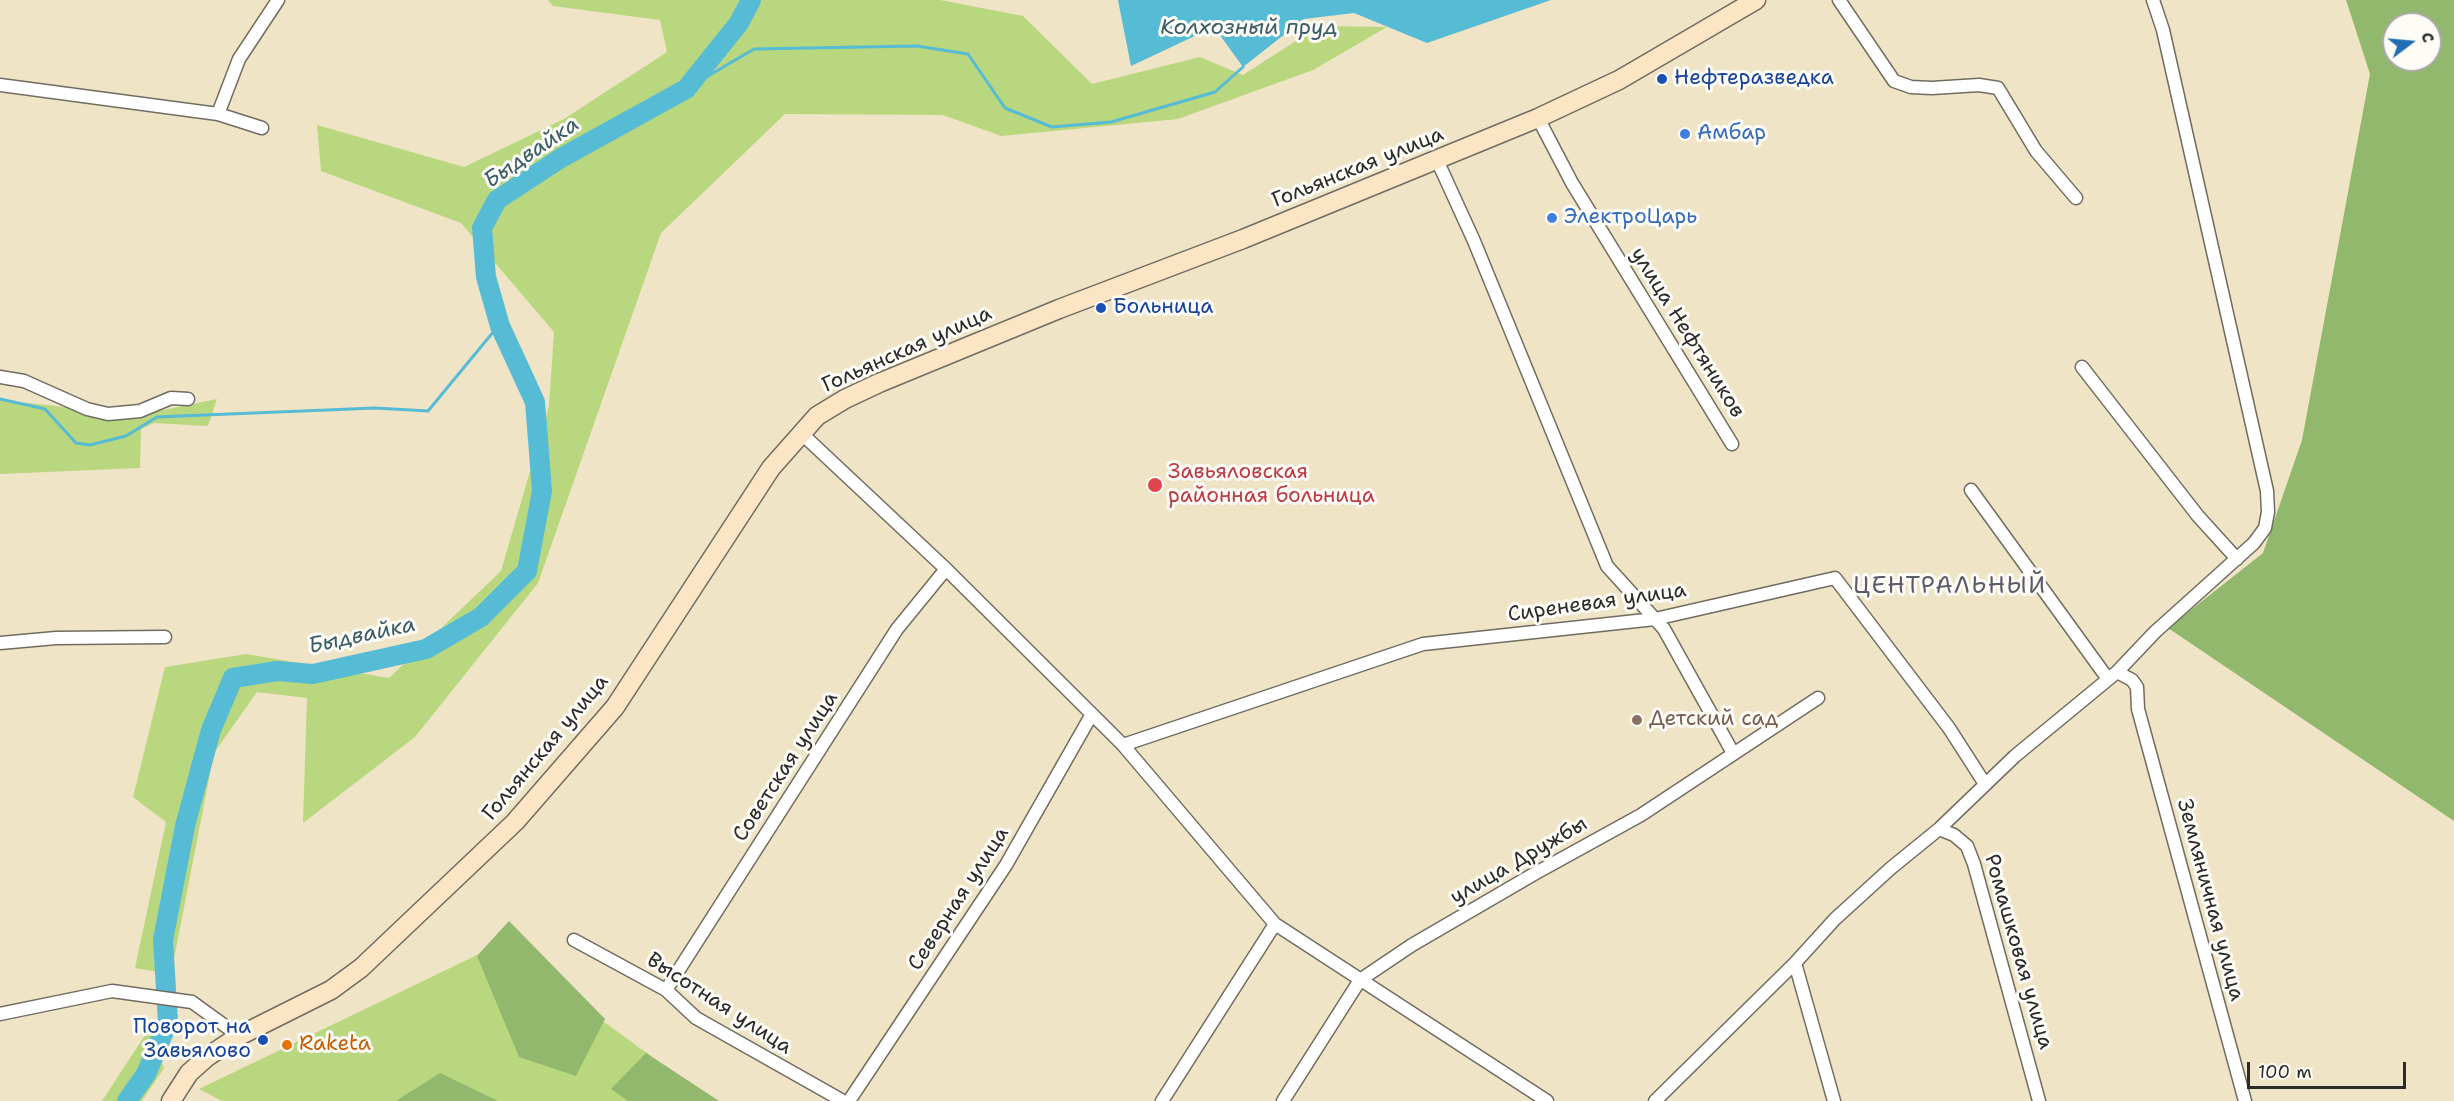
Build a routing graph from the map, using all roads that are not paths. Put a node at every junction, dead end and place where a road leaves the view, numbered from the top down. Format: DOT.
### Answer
graph roads {
  1 [pos="278,0"];
  2 [pos="1756,0"];
  3 [pos="1839,0"];
  4 [pos="2154,0"];
  5 [pos="0,84"];
  6 [pos="218,114"];
  7 [pos="1539,118"];
  8 [pos="262,128"];
  9 [pos="1437,160"];
  10 [pos="2076,198"];
  11 [pos="2082,367"];
  12 [pos="0,377"];
  13 [pos="188,399"];
  14 [pos="800,432"];
  15 [pos="1732,444"];
  16 [pos="1971,490"];
  17 [pos="2236,559"];
  18 [pos="946,569"];
  19 [pos="1655,619"];
  20 [pos="165,637"];
  21 [pos="0,643"];
  22 [pos="2112,676"];
  23 [pos="1818,698"];
  24 [pos="1092,714"];
  25 [pos="1123,745"];
  26 [pos="1733,753"];
  27 [pos="1985,784"];
  28 [pos="1939,829"];
  29 [pos="1275,924"];
  30 [pos="574,940"];
  31 [pos="1795,963"];
  32 [pos="1360,980"];
  33 [pos="666,990"];
  34 [pos="0,1014"];
  35 [pos="239,1036"];
  36 [pos="171,1101"];
  37 [pos="843,1101"];
  38 [pos="849,1101"];
  39 [pos="1162,1101"];
  40 [pos="1283,1101"];
  41 [pos="1547,1101"];
  42 [pos="1655,1101"];
  43 [pos="1834,1101"];
  44 [pos="2039,1101"];
  45 [pos="2245,1101"];
  1 -- 6 [label="street"];
  2 -- 7 [label="main road, Гольянская улица"];
  3 -- 10 [label="street"];
  4 -- 17 [label="street"];
  5 -- 6 [label="street"];
  6 -- 8 [label="street"];
  7 -- 9 [label="main road, Гольянская улица"];
  7 -- 15 [label="street, улица Нефтяников"];
  9 -- 14 [label="main road, Гольянская улица"];
  9 -- 19 [label="street"];
  11 -- 17 [label="street"];
  12 -- 13 [label="street"];
  14 -- 18 [label="street"];
  14 -- 35 [label="main road, Гольянская улица"];
  16 -- 22 [label="street"];
  17 -- 22 [label="street"];
  18 -- 24 [label="street"];
  18 -- 33 [label="street, Советская улица"];
  19 -- 25 [label="street, Сиреневая улица"];
  19 -- 26 [label="street"];
  19 -- 27 [label="street, Сиреневая улица"];
  20 -- 21 [label="street"];
  22 -- 27 [label="street"];
  22 -- 45 [label="street, Земляничная улица"];
  23 -- 26 [label="street, улица Дружбы"];
  24 -- 25 [label="street"];
  24 -- 38 [label="street, Северная улица"];
  25 -- 29 [label="street"];
  26 -- 32 [label="street, улица Дружбы"];
  27 -- 28 [label="street"];
  28 -- 31 [label="street"];
  28 -- 44 [label="street, Ромашковая улица"];
  29 -- 32 [label="street"];
  29 -- 39 [label="street"];
  30 -- 33 [label="street, Высотная улица"];
  31 -- 42 [label="street"];
  31 -- 43 [label="street"];
  32 -- 40 [label="street, улица Дружбы"];
  32 -- 41 [label="street"];
  33 -- 37 [label="street, Высотная улица"];
  34 -- 35 [label="street"];
  35 -- 36 [label="main road, Гольянская улица"];
}
